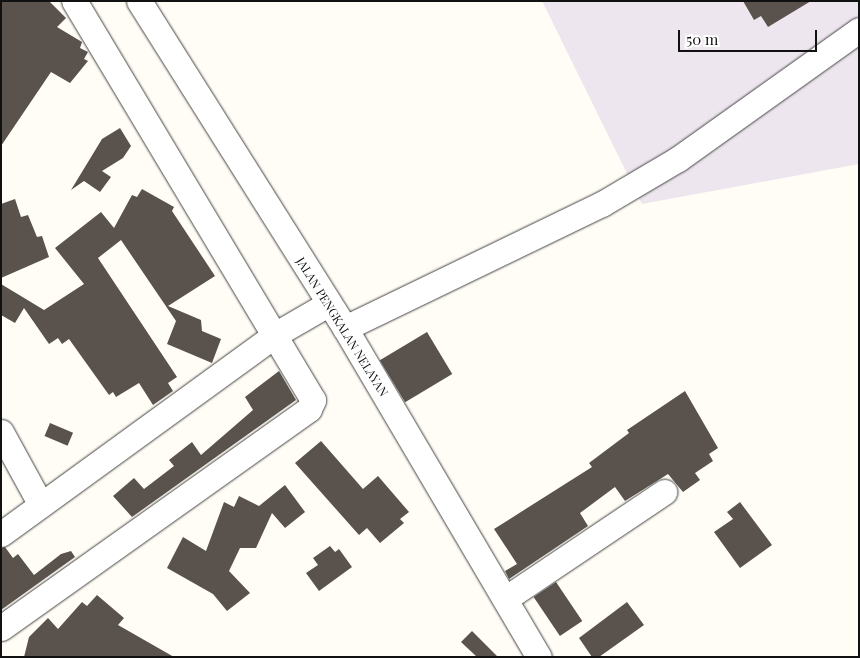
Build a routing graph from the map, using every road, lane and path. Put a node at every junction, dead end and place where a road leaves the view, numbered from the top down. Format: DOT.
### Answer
graph roads {
  1 [pos="74,1"];
  2 [pos="139,1"];
  3 [pos="859,30"];
  4 [pos="328,304"];
  5 [pos="345,328"];
  6 [pos="276,334"];
  7 [pos="1,432"];
  8 [pos="664,492"];
  9 [pos="41,505"];
  10 [pos="1,534"];
  11 [pos="505,599"];
  12 [pos="1,628"];
  13 [pos="539,657"];
  1 -- 6 [label="street"];
  2 -- 4 [label="street, JALAN PENGKALAN NELAYAN"];
  3 -- 5 [label="street"];
  4 -- 5 [label="street, JALAN PENGKALAN NELAYAN"];
  4 -- 6 [label="street"];
  5 -- 11 [label="street, JALAN PENGKALAN NELAYAN"];
  6 -- 9 [label="street"];
  6 -- 12 [label="street"];
  7 -- 9 [label="street"];
  8 -- 11 [label="street"];
  9 -- 10 [label="street"];
  11 -- 13 [label="street, JALAN PENGKALAN NELAYAN"];
}
